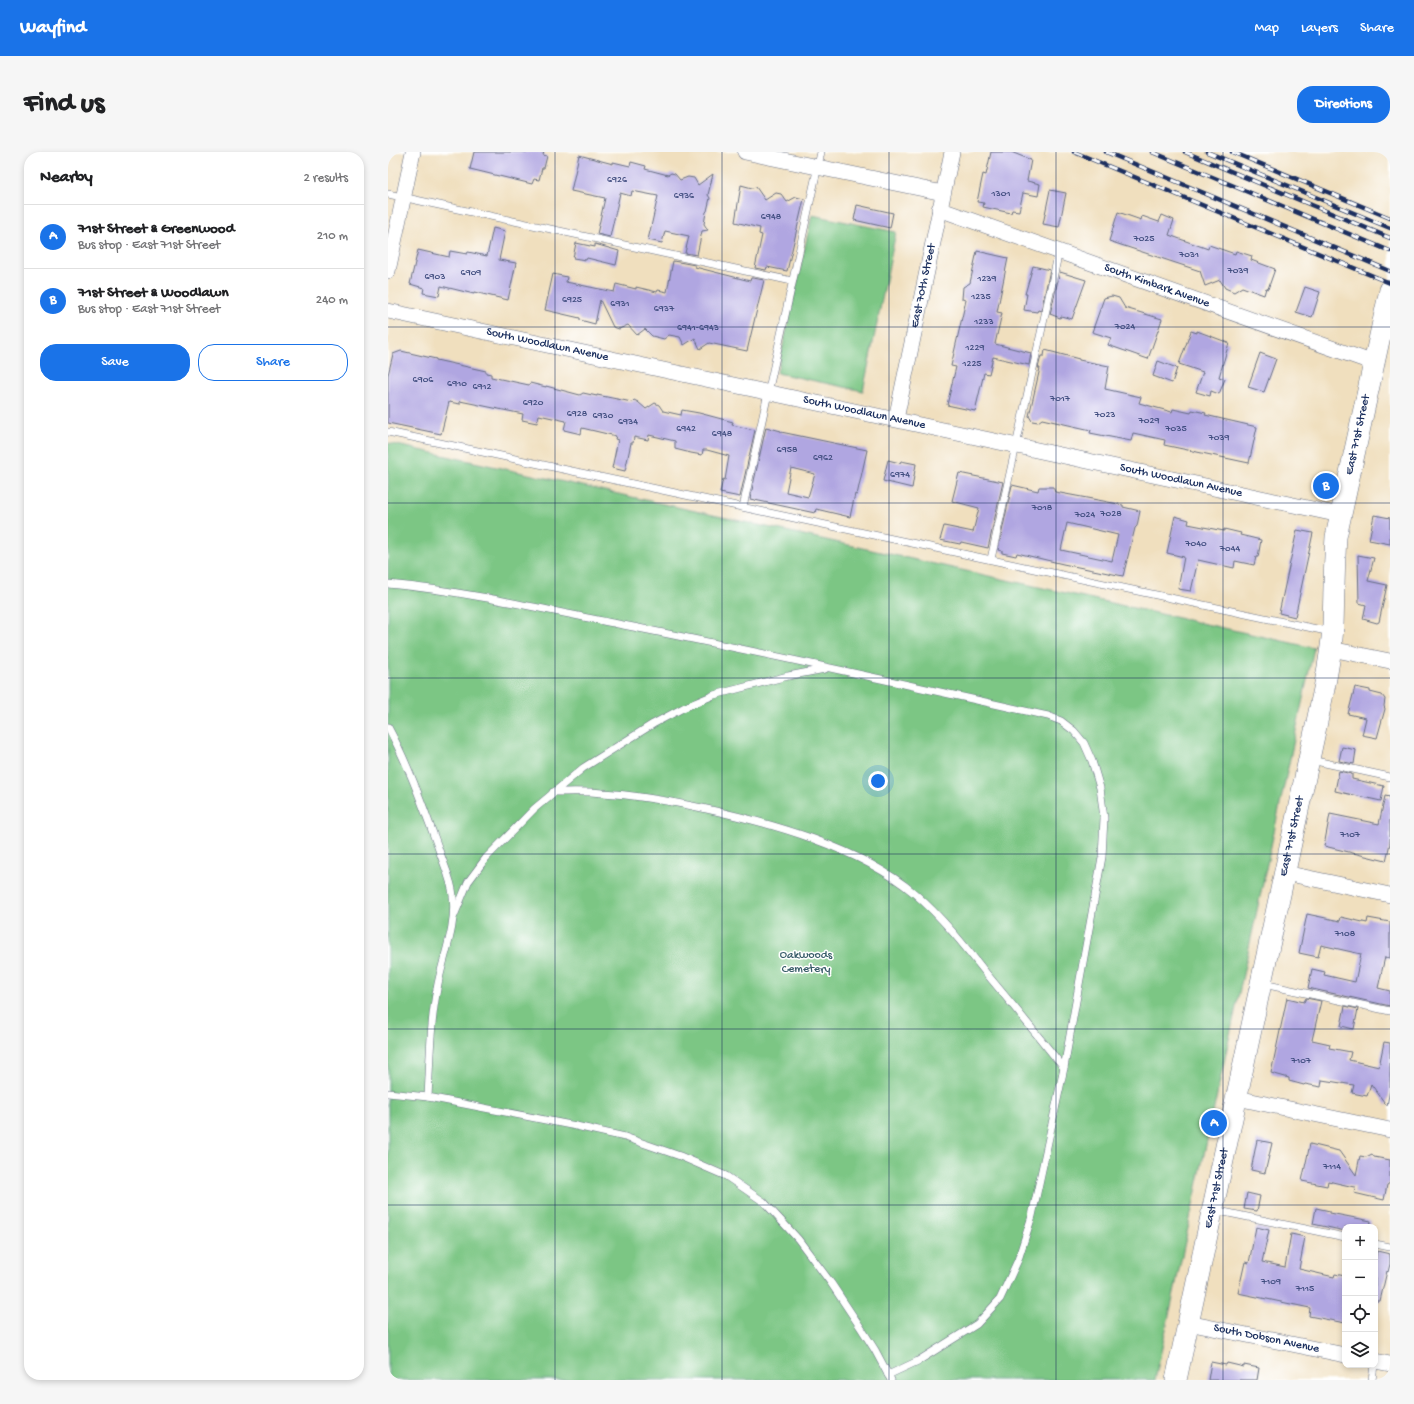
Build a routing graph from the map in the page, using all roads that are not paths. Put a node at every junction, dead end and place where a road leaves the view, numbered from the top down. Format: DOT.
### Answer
graph roads {
  1 [pos="413,152"];
  2 [pos="745,152"];
  3 [pos="821,152"];
  4 [pos="952,152"];
  5 [pos="818,168"];
  6 [pos="388,194"];
  7 [pos="943,194"];
  8 [pos="404,197"];
  9 [pos="940,209"];
  10 [pos="1060,251"];
  11 [pos="388,272"];
  12 [pos="792,281"];
  13 [pos="1390,290"];
  14 [pos="388,311"];
  15 [pos="1374,363"];
  16 [pos="768,392"];
  17 [pos="896,419"];
  18 [pos="388,432"];
  19 [pos="1017,445"];
  20 [pos="743,507"];
  21 [pos="1340,515"];
  22 [pos="991,560"];
  23 [pos="388,584"];
  24 [pos="1332,640"];
  25 [pos="1390,661"];
  26 [pos="830,668"];
  27 [pos="388,727"];
  28 [pos="1309,760"];
  29 [pos="1390,777"];
  30 [pos="553,792"];
  31 [pos="1285,873"];
  32 [pos="1390,895"];
  33 [pos="454,916"];
  34 [pos="1261,984"];
  35 [pos="1390,1012"];
  36 [pos="1064,1068"];
  37 [pos="388,1093"];
  38 [pos="428,1097"];
  39 [pos="1237,1098"];
  40 [pos="1390,1130"];
  41 [pos="1213,1210"];
  42 [pos="1342,1236"];
  43 [pos="1378,1245"];
  44 [pos="1390,1247"];
  45 [pos="1188,1323"];
  46 [pos="1342,1354"];
  47 [pos="1378,1362"];
  48 [pos="1390,1364"];
  49 [pos="1374,1368"];
  50 [pos="890,1377"];
  51 [pos="1176,1380"];
  52 [pos="1372,1380"];
  1 -- 8 [label="street"];
  2 -- 5 [label="street"];
  3 -- 5 [label="lane"];
  4 -- 7 [label="street, East 70th Street"];
  5 -- 7 [label="street"];
  5 -- 12 [label="lane"];
  6 -- 8 [label="lane"];
  7 -- 9 [label="street, East 70th Street"];
  8 -- 11 [label="street"];
  8 -- 12 [label="lane"];
  9 -- 10 [label="street, South Kimbark Avenue"];
  9 -- 17 [label="street, East 70th Street"];
  10 -- 15 [label="street, South Kimbark Avenue"];
  10 -- 19 [label="lane"];
  12 -- 16 [label="lane"];
  13 -- 15 [label="main road, East 71st Street"];
  14 -- 16 [label="street, South Woodlawn Avenue"];
  15 -- 21 [label="main road, East 71st Street"];
  16 -- 17 [label="street, South Woodlawn Avenue"];
  16 -- 20 [label="lane"];
  17 -- 19 [label="street, South Woodlawn Avenue"];
  18 -- 20 [label="lane"];
  19 -- 21 [label="street, South Woodlawn Avenue"];
  19 -- 22 [label="lane"];
  20 -- 22 [label="lane"];
  21 -- 24 [label="main road, East 71st Street"];
  22 -- 24 [label="lane"];
  23 -- 26 [label="lane"];
  24 -- 25 [label="street"];
  24 -- 28 [label="main road, East 71st Street"];
  26 -- 30 [label="lane"];
  26 -- 36 [label="lane"];
  27 -- 33 [label="lane"];
  28 -- 29 [label="lane"];
  28 -- 31 [label="main road, East 71st Street"];
  30 -- 33 [label="lane"];
  30 -- 36 [label="lane"];
  31 -- 32 [label="street"];
  31 -- 34 [label="main road, East 71st Street"];
  33 -- 38 [label="lane"];
  34 -- 35 [label="lane"];
  34 -- 39 [label="main road, East 71st Street"];
  36 -- 50 [label="lane"];
  37 -- 38 [label="lane"];
  38 -- 50 [label="lane"];
  39 -- 40 [label="street"];
  39 -- 41 [label="main road, East 71st Street"];
  41 -- 42 [label="lane"];
  41 -- 45 [label="main road, East 71st Street"];
  43 -- 44 [label="lane"];
  45 -- 46 [label="street, South Dobson Avenue"];
  45 -- 51 [label="main road, East 71st Street"];
  47 -- 48 [label="street"];
  49 -- 52 [label="lane"];
}
